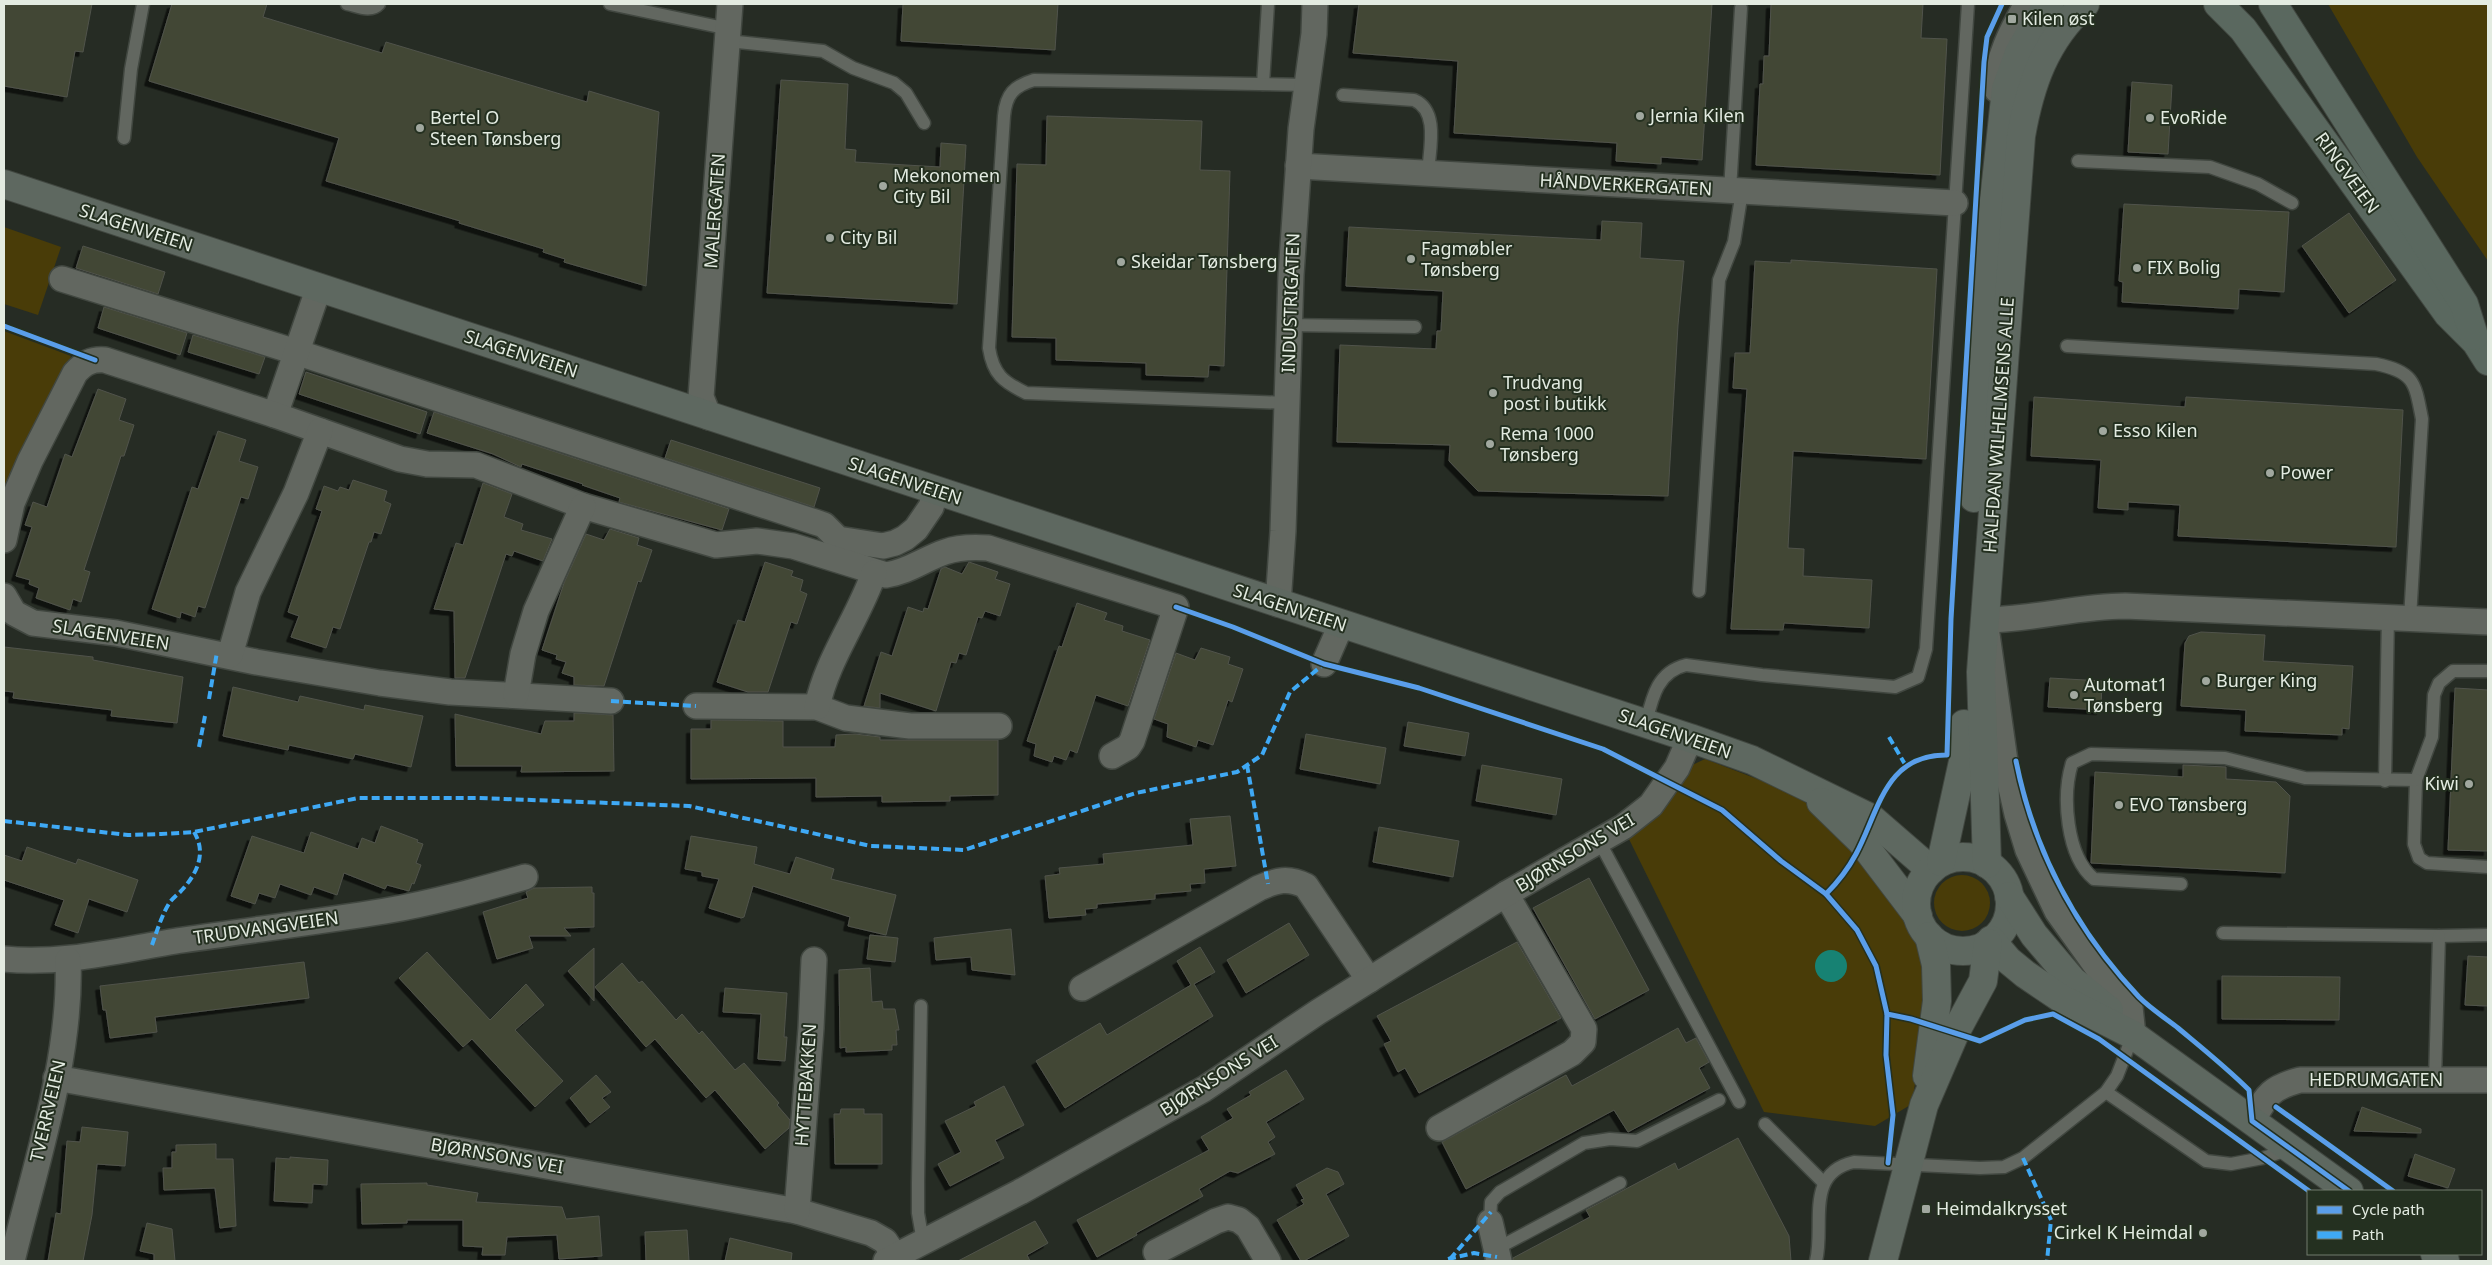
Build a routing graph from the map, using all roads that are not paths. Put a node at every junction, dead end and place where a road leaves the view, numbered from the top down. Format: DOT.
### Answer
graph roads {
  1 [pos="142,4"];
  2 [pos="347,4"];
  3 [pos="379,4"];
  4 [pos="610,4"];
  5 [pos="730,4"];
  6 [pos="1268,4"];
  7 [pos="1315,4"];
  8 [pos="1968,4"];
  9 [pos="2027,4"];
  10 [pos="2050,4"];
  11 [pos="2085,4"];
  12 [pos="2218,4"];
  13 [pos="2274,4"];
  14 [pos="1741,8"];
  15 [pos="729,35"];
  16 [pos="1263,84"];
  17 [pos="1308,85"];
  18 [pos="1343,95"];
  19 [pos="924,123"];
  20 [pos="2000,133"];
  21 [pos="124,138"];
  22 [pos="2078,161"];
  23 [pos="1298,166"];
  24 [pos="1428,174"];
  25 [pos="4,184"];
  26 [pos="1736,191"];
  27 [pos="1955,203"];
  28 [pos="2292,203"];
  29 [pos="62,279"];
  30 [pos="319,287"];
  31 [pos="1289,325"];
  32 [pos="1415,327"];
  33 [pos="2067,346"];
  34 [pos="2482,351"];
  35 [pos="296,352"];
  36 [pos="1288,403"];
  37 [pos="275,415"];
  38 [pos="709,417"];
  39 [pos="320,431"];
  40 [pos="936,491"];
  41 [pos="583,506"];
  42 [pos="838,539"];
  43 [pos="4,540"];
  44 [pos="817,553"];
  45 [pos="874,573"];
  46 [pos="1699,591"];
  47 [pos="4,596"];
  48 [pos="1278,604"];
  49 [pos="2399,617"];
  50 [pos="1985,620"];
  51 [pos="2488,622"];
  52 [pos="1341,625"];
  53 [pos="230,655"];
  54 [pos="1324,664"];
  55 [pos="2488,671"];
  56 [pos="516,695"];
  57 [pos="611,701"];
  58 [pos="696,706"];
  59 [pos="817,707"];
  60 [pos="1646,723"];
  61 [pos="999,726"];
  62 [pos="1690,738"];
  63 [pos="1112,756"];
  64 [pos="2416,780"];
  65 [pos="2385,781"];
  66 [pos="1804,786"];
  67 [pos="1598,840"];
  68 [pos="1987,864"];
  69 [pos="1936,866"];
  70 [pos="2488,867"];
  71 [pos="525,877"];
  72 [pos="2181,884"];
  73 [pos="1506,894"];
  74 [pos="2009,896"];
  75 [pos="1924,926"];
  76 [pos="2223,933"];
  77 [pos="2488,934"];
  78 [pos="2439,936"];
  79 [pos="1990,942"];
  80 [pos="4,959"];
  81 [pos="68,960"];
  82 [pos="814,960"];
  83 [pos="1369,980"];
  84 [pos="1082,988"];
  85 [pos="921,1006"];
  86 [pos="2132,1035"];
  87 [pos="56,1078"];
  88 [pos="2435,1080"];
  89 [pos="2488,1080"];
  90 [pos="2106,1092"];
  91 [pos="1719,1100"];
  92 [pos="1739,1102"];
  93 [pos="1924,1105"];
  94 [pos="2252,1121"];
  95 [pos="1765,1124"];
  96 [pos="1439,1128"];
  97 [pos="2290,1149"];
  98 [pos="1909,1164"];
  99 [pos="1824,1182"];
  100 [pos="1620,1183"];
  101 [pos="2347,1190"];
  102 [pos="797,1211"];
  103 [pos="1490,1222"];
  104 [pos="923,1242"];
  105 [pos="1156,1252"];
  106 [pos="1497,1255"];
  107 [pos="891,1259"];
  108 [pos="12,1261"];
  109 [pos="1268,1261"];
  110 [pos="1816,1261"];
  111 [pos="1883,1261"];
  1 -- 21 [label="lane"];
  2 -- 3 [label="lane"];
  4 -- 15 [label="lane"];
  5 -- 15 [label="street, MALERGATEN"];
  6 -- 16 [label="lane"];
  7 -- 17 [label="street, INDUSTRIGATEN"];
  8 -- 27 [label="lane"];
  9 -- 20 [label="street"];
  10 -- 20 [label="main road, HALFDAN WILHELMSENS ALLE"];
  11 -- 50 [label="main road, HALFDAN WILHELMSENS ALLE"];
  12 -- 34 [label="main road, RINGVEIEN"];
  13 -- 34 [label="main road, RINGVEIEN"];
  14 -- 26 [label="lane"];
  15 -- 19 [label="lane"];
  15 -- 38 [label="street, MALERGATEN"];
  16 -- 17 [label="lane"];
  16 -- 36 [label="lane"];
  17 -- 23 [label="street, INDUSTRIGATEN"];
  18 -- 24 [label="lane"];
  20 -- 69 [label="main road, HALFDAN WILHELMSENS ALLE"];
  22 -- 28 [label="lane"];
  23 -- 24 [label="street, HÅNDVERKERGATEN"];
  23 -- 31 [label="street, INDUSTRIGATEN"];
  24 -- 26 [label="street, HÅNDVERKERGATEN"];
  25 -- 30 [label="main road, SLAGENVEIEN"];
  26 -- 27 [label="street, HÅNDVERKERGATEN"];
  26 -- 46 [label="lane"];
  27 -- 60 [label="lane"];
  29 -- 35 [label="street"];
  30 -- 35 [label="street"];
  30 -- 38 [label="main road, SLAGENVEIEN"];
  31 -- 32 [label="lane"];
  31 -- 36 [label="street, INDUSTRIGATEN"];
  33 -- 49 [label="lane"];
  35 -- 37 [label="street"];
  35 -- 42 [label="street"];
  36 -- 48 [label="street, INDUSTRIGATEN"];
  37 -- 39 [label="street"];
  37 -- 43 [label="street"];
  38 -- 40 [label="main road, SLAGENVEIEN"];
  39 -- 41 [label="street"];
  39 -- 53 [label="street"];
  40 -- 42 [label="street"];
  40 -- 48 [label="main road, SLAGENVEIEN"];
  41 -- 44 [label="street"];
  41 -- 56 [label="street"];
  42 -- 44 [label="street"];
  44 -- 45 [label="street"];
  45 -- 59 [label="street"];
  45 -- 63 [label="street"];
  47 -- 53 [label="street, SLAGENVEIEN"];
  48 -- 52 [label="main road, SLAGENVEIEN"];
  49 -- 50 [label="street"];
  49 -- 51 [label="street"];
  49 -- 65 [label="lane"];
  50 -- 68 [label="main road, HALFDAN WILHELMSENS ALLE"];
  50 -- 86 [label="street"];
  52 -- 54 [label="street"];
  52 -- 60 [label="main road, SLAGENVEIEN"];
  53 -- 56 [label="street, SLAGENVEIEN"];
  55 -- 64 [label="lane"];
  56 -- 57 [label="street, SLAGENVEIEN"];
  58 -- 59 [label="street"];
  59 -- 61 [label="street"];
  60 -- 62 [label="main road, SLAGENVEIEN"];
  62 -- 66 [label="main road, SLAGENVEIEN"];
  62 -- 67 [label="street, BJØRNSONS VEI"];
  64 -- 65 [label="lane"];
  64 -- 70 [label="lane"];
  65 -- 72 [label="lane"];
  66 -- 69 [label="main road, SLAGENVEIEN"];
  66 -- 75 [label="main road, SLAGENVEIEN"];
  67 -- 73 [label="street, BJØRNSONS VEI"];
  67 -- 92 [label="lane"];
  68 -- 69 [label="main road"];
  68 -- 74 [label="main road"];
  69 -- 75 [label="main road"];
  71 -- 81 [label="street, TRUDVANGVEIEN"];
  73 -- 83 [label="street, BJØRNSONS VEI"];
  73 -- 96 [label="street, BJØRNSONS VEI"];
  74 -- 79 [label="main road"];
  74 -- 86 [label="main road"];
  75 -- 79 [label="main road"];
  75 -- 93 [label="main road"];
  76 -- 78 [label="lane"];
  77 -- 78 [label="lane"];
  78 -- 88 [label="lane"];
  79 -- 86 [label="main road"];
  79 -- 93 [label="main road"];
  80 -- 81 [label="street, TRUDVANGVEIEN"];
  81 -- 87 [label="street, TVERRVEIEN"];
  82 -- 102 [label="street, HYTTEBAKKEN"];
  83 -- 84 [label="street"];
  83 -- 104 [label="street, BJØRNSONS VEI"];
  85 -- 104 [label="lane"];
  86 -- 90 [label="lane"];
  86 -- 94 [label="main road"];
  87 -- 102 [label="street, BJØRNSONS VEI"];
  87 -- 108 [label="street, TVERRVEIEN"];
  88 -- 89 [label="street, HEDRUMGATEN"];
  88 -- 94 [label="street, HEDRUMGATEN"];
  90 -- 97 [label="lane"];
  90 -- 98 [label="lane"];
  91 -- 103 [label="lane"];
  93 -- 98 [label="main road"];
  94 -- 97 [label="main road"];
  95 -- 99 [label="lane"];
  97 -- 101 [label="main road"];
  98 -- 99 [label="lane"];
  98 -- 111 [label="main road"];
  99 -- 110 [label="lane"];
  100 -- 106 [label="lane"];
  102 -- 107 [label="street, BJØRNSONS VEI"];
  103 -- 106 [label="street"];
  104 -- 107 [label="street, BJØRNSONS VEI"];
  105 -- 109 [label="street"];
}
